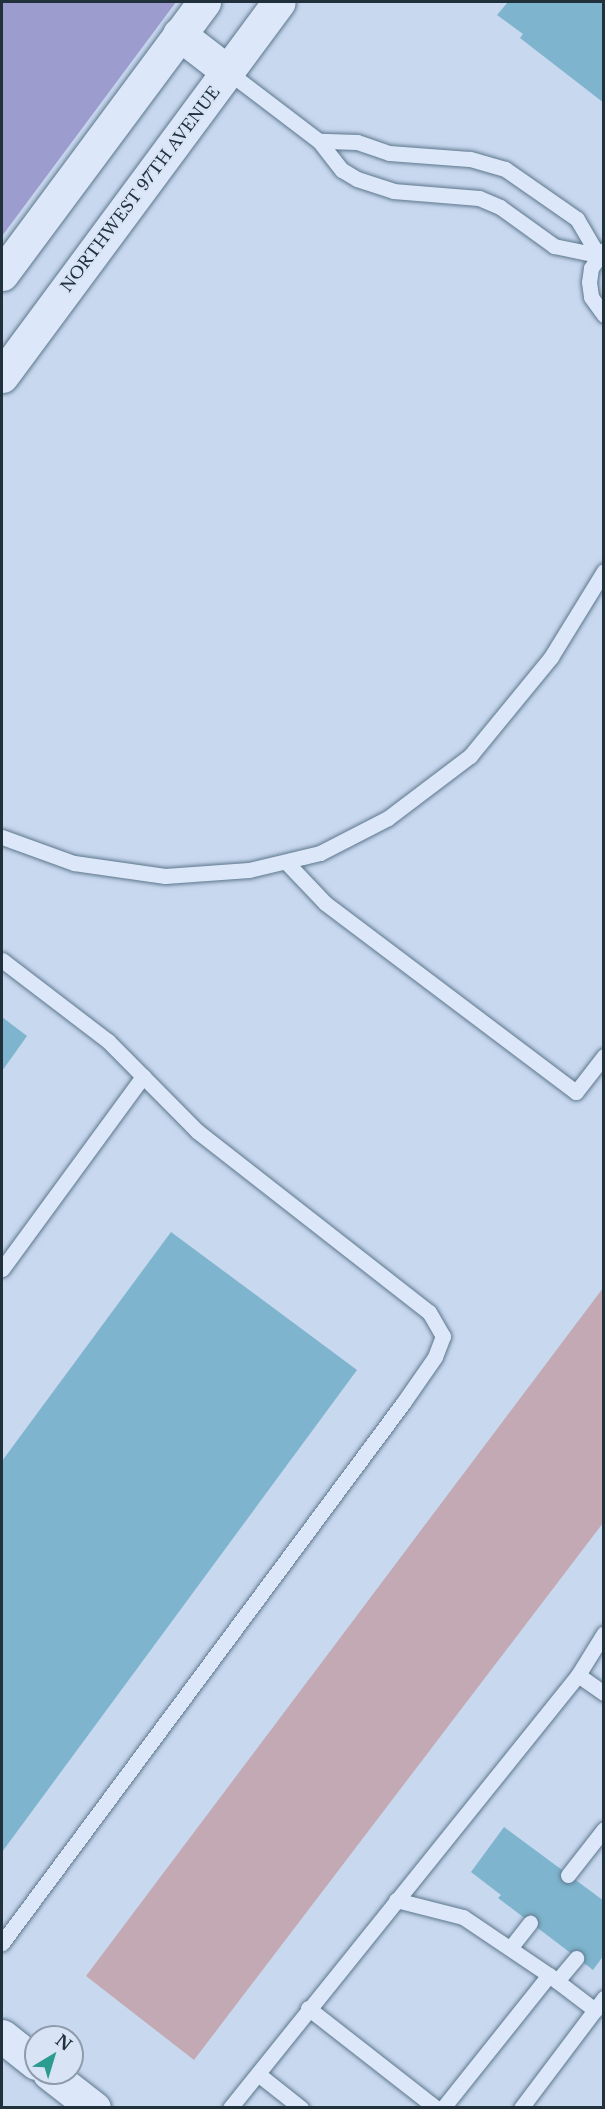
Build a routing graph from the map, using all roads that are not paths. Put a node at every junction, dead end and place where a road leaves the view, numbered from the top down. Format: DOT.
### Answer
graph roads {
  1 [pos="204,2"];
  2 [pos="279,2"];
  3 [pos="179,34"];
  4 [pos="227,71"];
  5 [pos="319,141"];
  6 [pos="601,252"];
  7 [pos="2,274"];
  8 [pos="603,315"];
  9 [pos="2,376"];
  10 [pos="603,571"];
  11 [pos="2,837"];
  12 [pos="288,864"];
  13 [pos="2,960"];
  14 [pos="603,1056"];
  15 [pos="143,1076"];
  16 [pos="2,1269"];
  17 [pos="603,1633"];
  18 [pos="578,1675"];
  19 [pos="603,1693"];
  20 [pos="603,1829"];
  21 [pos="568,1875"];
  22 [pos="396,1900"];
  23 [pos="530,1923"];
  24 [pos="2,1943"];
  25 [pos="512,1947"];
  26 [pos="576,1958"];
  27 [pos="553,1978"];
  28 [pos="599,2004"];
  29 [pos="308,2008"];
  30 [pos="2,2036"];
  31 [pos="24,2053"];
  32 [pos="258,2074"];
  33 [pos="64,2085"];
  34 [pos="94,2108"];
  35 [pos="230,2108"];
  36 [pos="301,2108"];
  37 [pos="436,2108"];
  38 [pos="442,2108"];
  39 [pos="521,2108"];
  1 -- 3 [label="street"];
  2 -- 4 [label="street, NORTHWEST 97TH AVENUE"];
  3 -- 4 [label="street"];
  3 -- 7 [label="street"];
  4 -- 5 [label="lane"];
  4 -- 9 [label="street, NORTHWEST 97TH AVENUE"];
  5 -- 6 [label="lane"];
  5 -- 6 [label="lane"];
  6 -- 8 [label="lane"];
  10 -- 12 [label="lane"];
  11 -- 12 [label="lane"];
  12 -- 14 [label="lane"];
  13 -- 15 [label="lane"];
  15 -- 16 [label="lane"];
  15 -- 24 [label="lane"];
  17 -- 18 [label="lane"];
  18 -- 19 [label="lane"];
  18 -- 22 [label="lane"];
  20 -- 21 [label="lane"];
  22 -- 25 [label="lane"];
  22 -- 29 [label="lane"];
  23 -- 25 [label="lane"];
  25 -- 27 [label="lane"];
  26 -- 27 [label="lane"];
  27 -- 28 [label="lane"];
  27 -- 38 [label="lane"];
  28 -- 39 [label="lane"];
  29 -- 32 [label="lane"];
  29 -- 37 [label="lane"];
  30 -- 31 [label="street"];
  32 -- 35 [label="lane"];
  32 -- 36 [label="lane"];
  33 -- 34 [label="street"];
}
